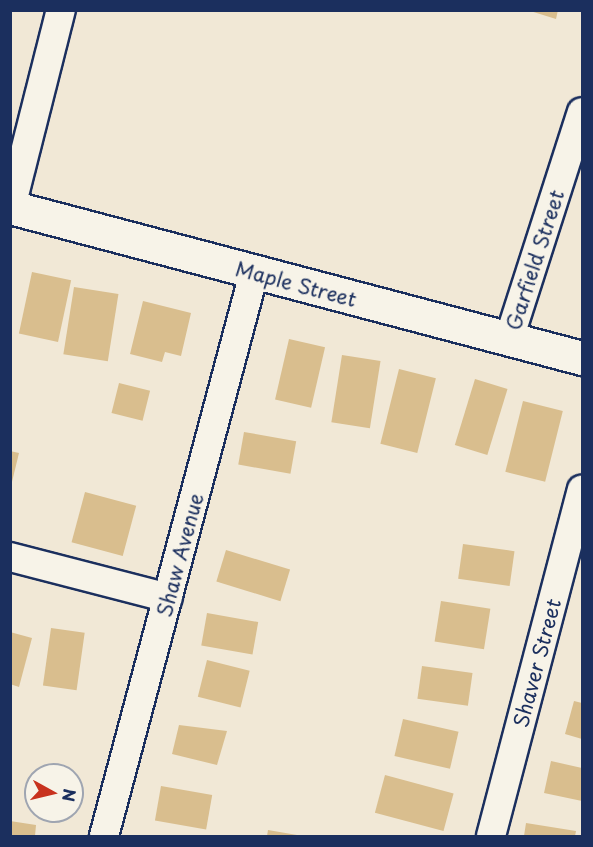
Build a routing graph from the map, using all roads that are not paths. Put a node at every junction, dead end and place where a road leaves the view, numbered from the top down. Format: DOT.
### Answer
graph roads {
  1 [pos="61,10"];
  2 [pos="582,112"];
  3 [pos="13,199"];
  4 [pos="254,273"];
  5 [pos="509,339"];
  6 [pos="582,358"];
  7 [pos="582,490"];
  8 [pos="10,557"];
  9 [pos="168,598"];
  10 [pos="104,837"];
  11 [pos="491,837"];
  1 -- 3 [label="street"];
  2 -- 5 [label="street, Garfield Street"];
  3 -- 4 [label="street, Maple Street"];
  4 -- 5 [label="street, Maple Street"];
  4 -- 9 [label="street, Shaw Avenue"];
  5 -- 6 [label="street, Maple Street"];
  7 -- 11 [label="street, Shaver Street"];
  8 -- 9 [label="street"];
  9 -- 10 [label="street, Shaw Avenue"];
}
